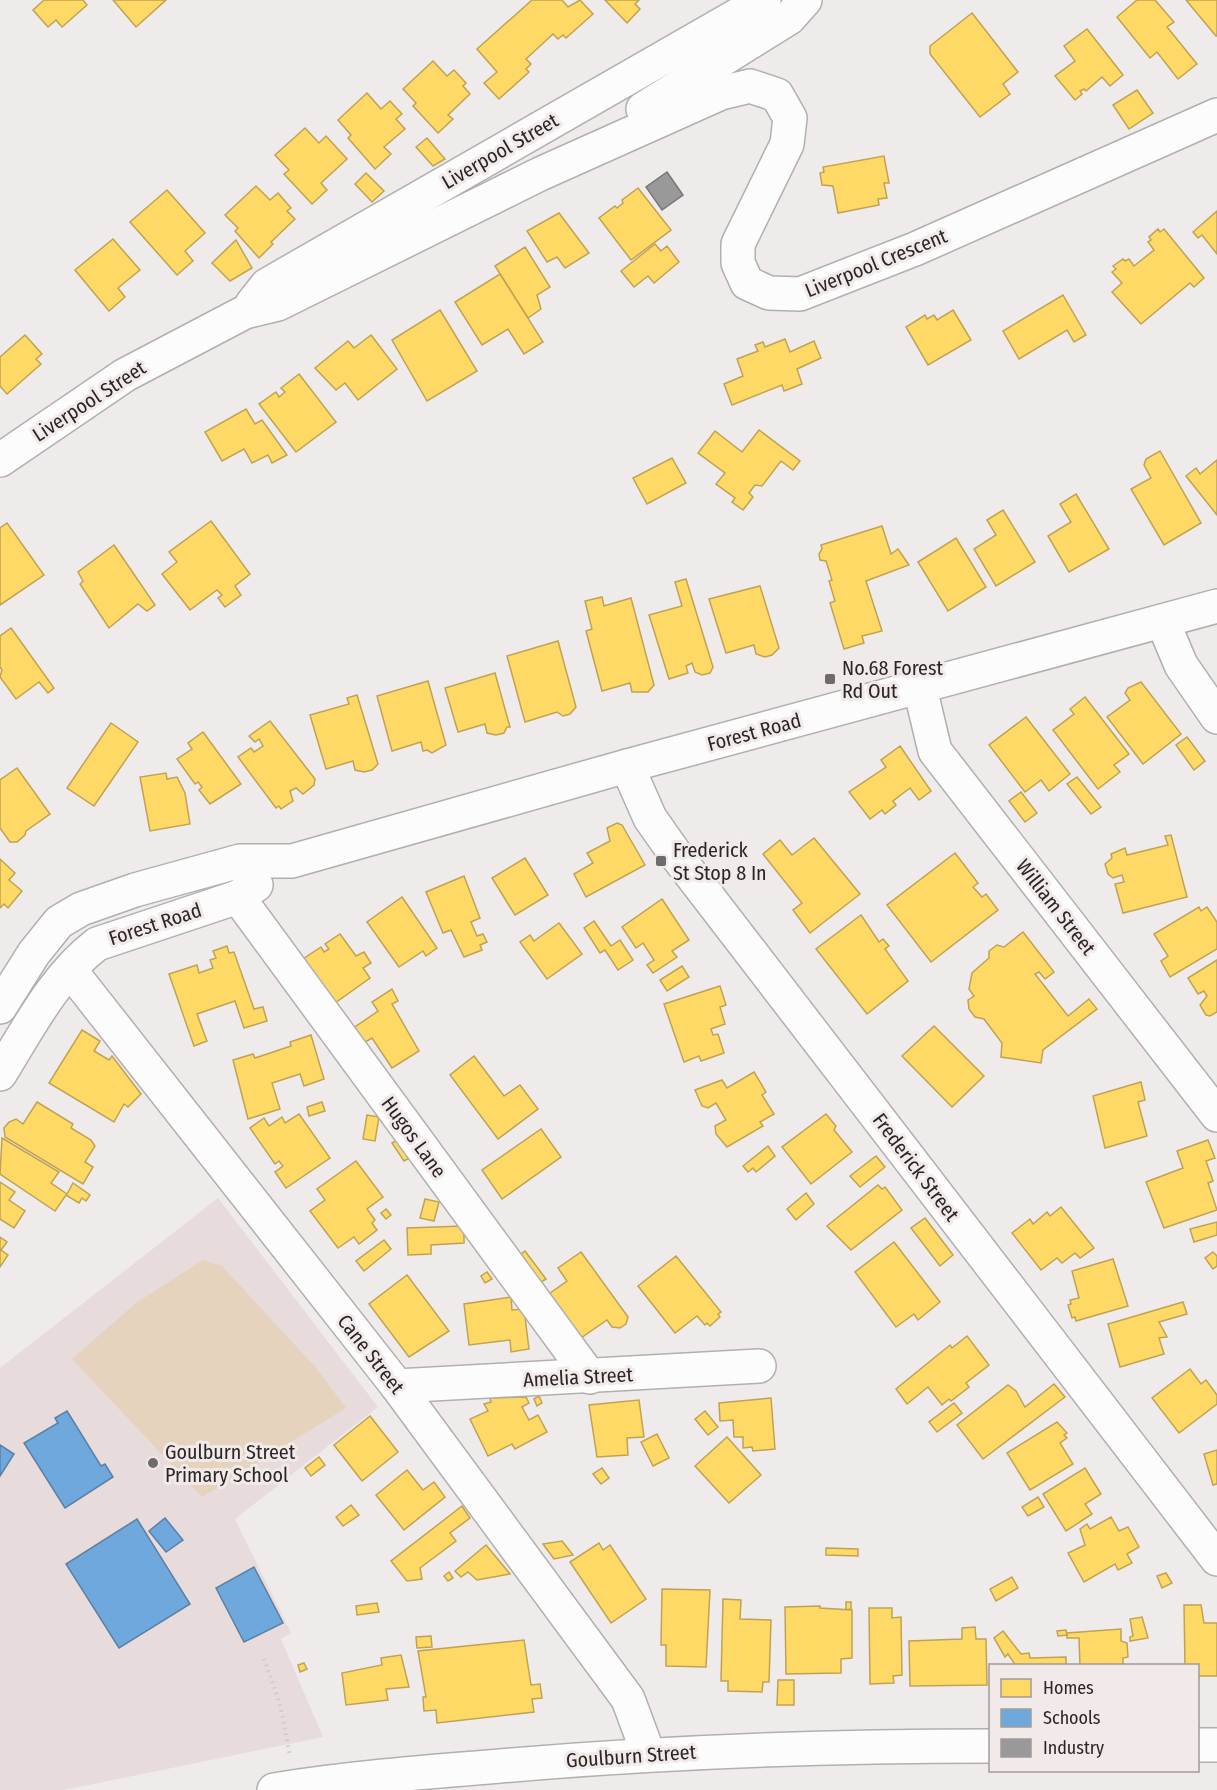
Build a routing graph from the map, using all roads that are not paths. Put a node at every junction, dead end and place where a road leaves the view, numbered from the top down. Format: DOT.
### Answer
graph roads {
  1 [pos="764,0"];
  2 [pos="805,0"];
  3 [pos="750,86"];
  4 [pos="1217,116"];
  5 [pos="540,174"];
  6 [pos="245,312"];
  7 [pos="0,460"];
  8 [pos="1217,606"];
  9 [pos="1163,622"];
  10 [pos="920,688"];
  11 [pos="1217,717"];
  12 [pos="627,766"];
  13 [pos="292,861"];
  14 [pos="238,897"];
  15 [pos="70,970"];
  16 [pos="0,1007"];
  17 [pos="0,1074"];
  18 [pos="1217,1115"];
  19 [pos="759,1365"];
  20 [pos="590,1377"];
  21 [pos="397,1386"];
  22 [pos="1217,1559"];
  23 [pos="1199,1745"];
  24 [pos="1217,1745"];
  25 [pos="989,1746"];
  26 [pos="648,1753"];
  27 [pos="285,1788"];
  1 -- 6 [label="street, Liverpool Street"];
  2 -- 5 [label="street, Liverpool Street"];
  3 -- 4 [label="street, Liverpool Crescent"];
  3 -- 5 [label="street, Liverpool Street"];
  5 -- 6 [label="street, Liverpool Street"];
  6 -- 7 [label="street, Liverpool Street"];
  8 -- 9 [label="street, Forest Road"];
  9 -- 10 [label="street, Forest Road"];
  9 -- 11 [label="street"];
  10 -- 12 [label="street, Forest Road"];
  10 -- 18 [label="street, William Street"];
  12 -- 13 [label="street, Forest Road"];
  12 -- 22 [label="street, Frederick Street"];
  13 -- 14 [label="street, Forest Road"];
  13 -- 16 [label="street, Forest Road"];
  14 -- 15 [label="street, Forest Road"];
  14 -- 20 [label="street, Hugos Lane"];
  15 -- 17 [label="street, Forest Road"];
  15 -- 21 [label="street, Cane Street"];
  19 -- 20 [label="street, Amelia Street"];
  20 -- 21 [label="street, Amelia Street"];
  21 -- 26 [label="street, Cane Street"];
  23 -- 24 [label="street"];
  25 -- 26 [label="street, Goulburn Street"];
  26 -- 27 [label="street, Goulburn Street"];
}
